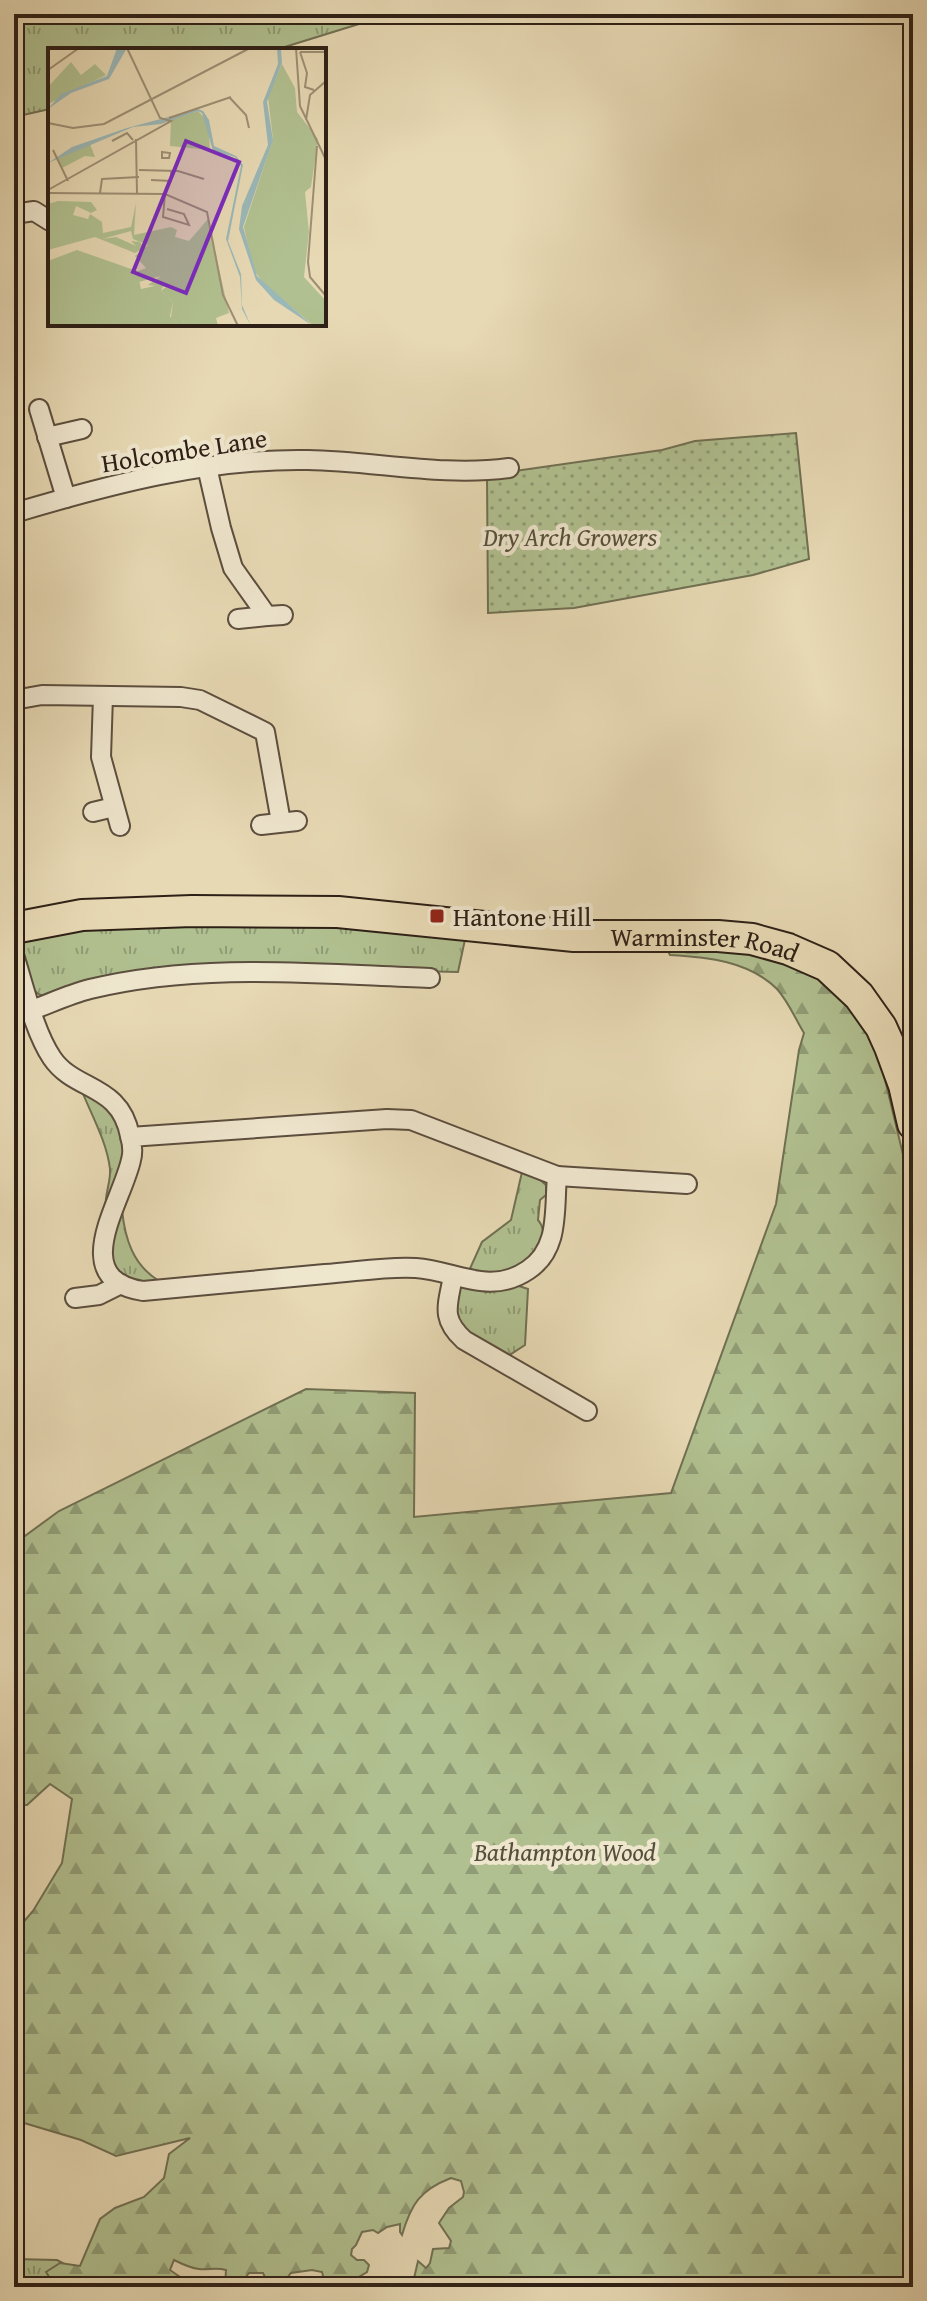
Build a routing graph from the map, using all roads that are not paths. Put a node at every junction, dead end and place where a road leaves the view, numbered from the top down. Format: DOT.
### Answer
graph roads {
  1 [pos="14,214"];
  2 [pos="48,220"];
  3 [pos="39,409"];
  4 [pos="82,429"];
  5 [pos="47,437"];
  6 [pos="207,467"];
  7 [pos="509,468"];
  8 [pos="66,498"];
  9 [pos="14,513"];
  10 [pos="238,619"];
  11 [pos="103,696"];
  12 [pos="14,700"];
  13 [pos="114,807"];
  14 [pos="93,812"];
  15 [pos="261,825"];
  16 [pos="120,826"];
  17 [pos="14,928"];
  18 [pos="14,955"];
  19 [pos="430,978"];
  20 [pos="32,1010"];
  21 [pos="913,1124"];
  22 [pos="130,1137"];
  23 [pos="557,1176"];
  24 [pos="687,1184"];
  25 [pos="453,1276"];
  26 [pos="121,1284"];
  27 [pos="75,1298"];
  28 [pos="587,1411"];
  1 -- 2 [label="street"];
  3 -- 5 [label="street"];
  4 -- 5 [label="street"];
  5 -- 8 [label="street"];
  6 -- 7 [label="street, Holcombe Lane"];
  6 -- 8 [label="street, Holcombe Lane"];
  6 -- 10 [label="street"];
  8 -- 9 [label="street, Holcombe Lane"];
  11 -- 12 [label="street"];
  11 -- 13 [label="street"];
  11 -- 15 [label="street"];
  13 -- 14 [label="street"];
  13 -- 16 [label="street"];
  17 -- 21 [label="highway, Warminster Road"];
  18 -- 20 [label="street"];
  19 -- 20 [label="street"];
  20 -- 22 [label="street"];
  22 -- 23 [label="street"];
  22 -- 26 [label="street"];
  23 -- 24 [label="street"];
  23 -- 25 [label="street"];
  25 -- 26 [label="street"];
  25 -- 28 [label="street"];
  26 -- 27 [label="street"];
}
